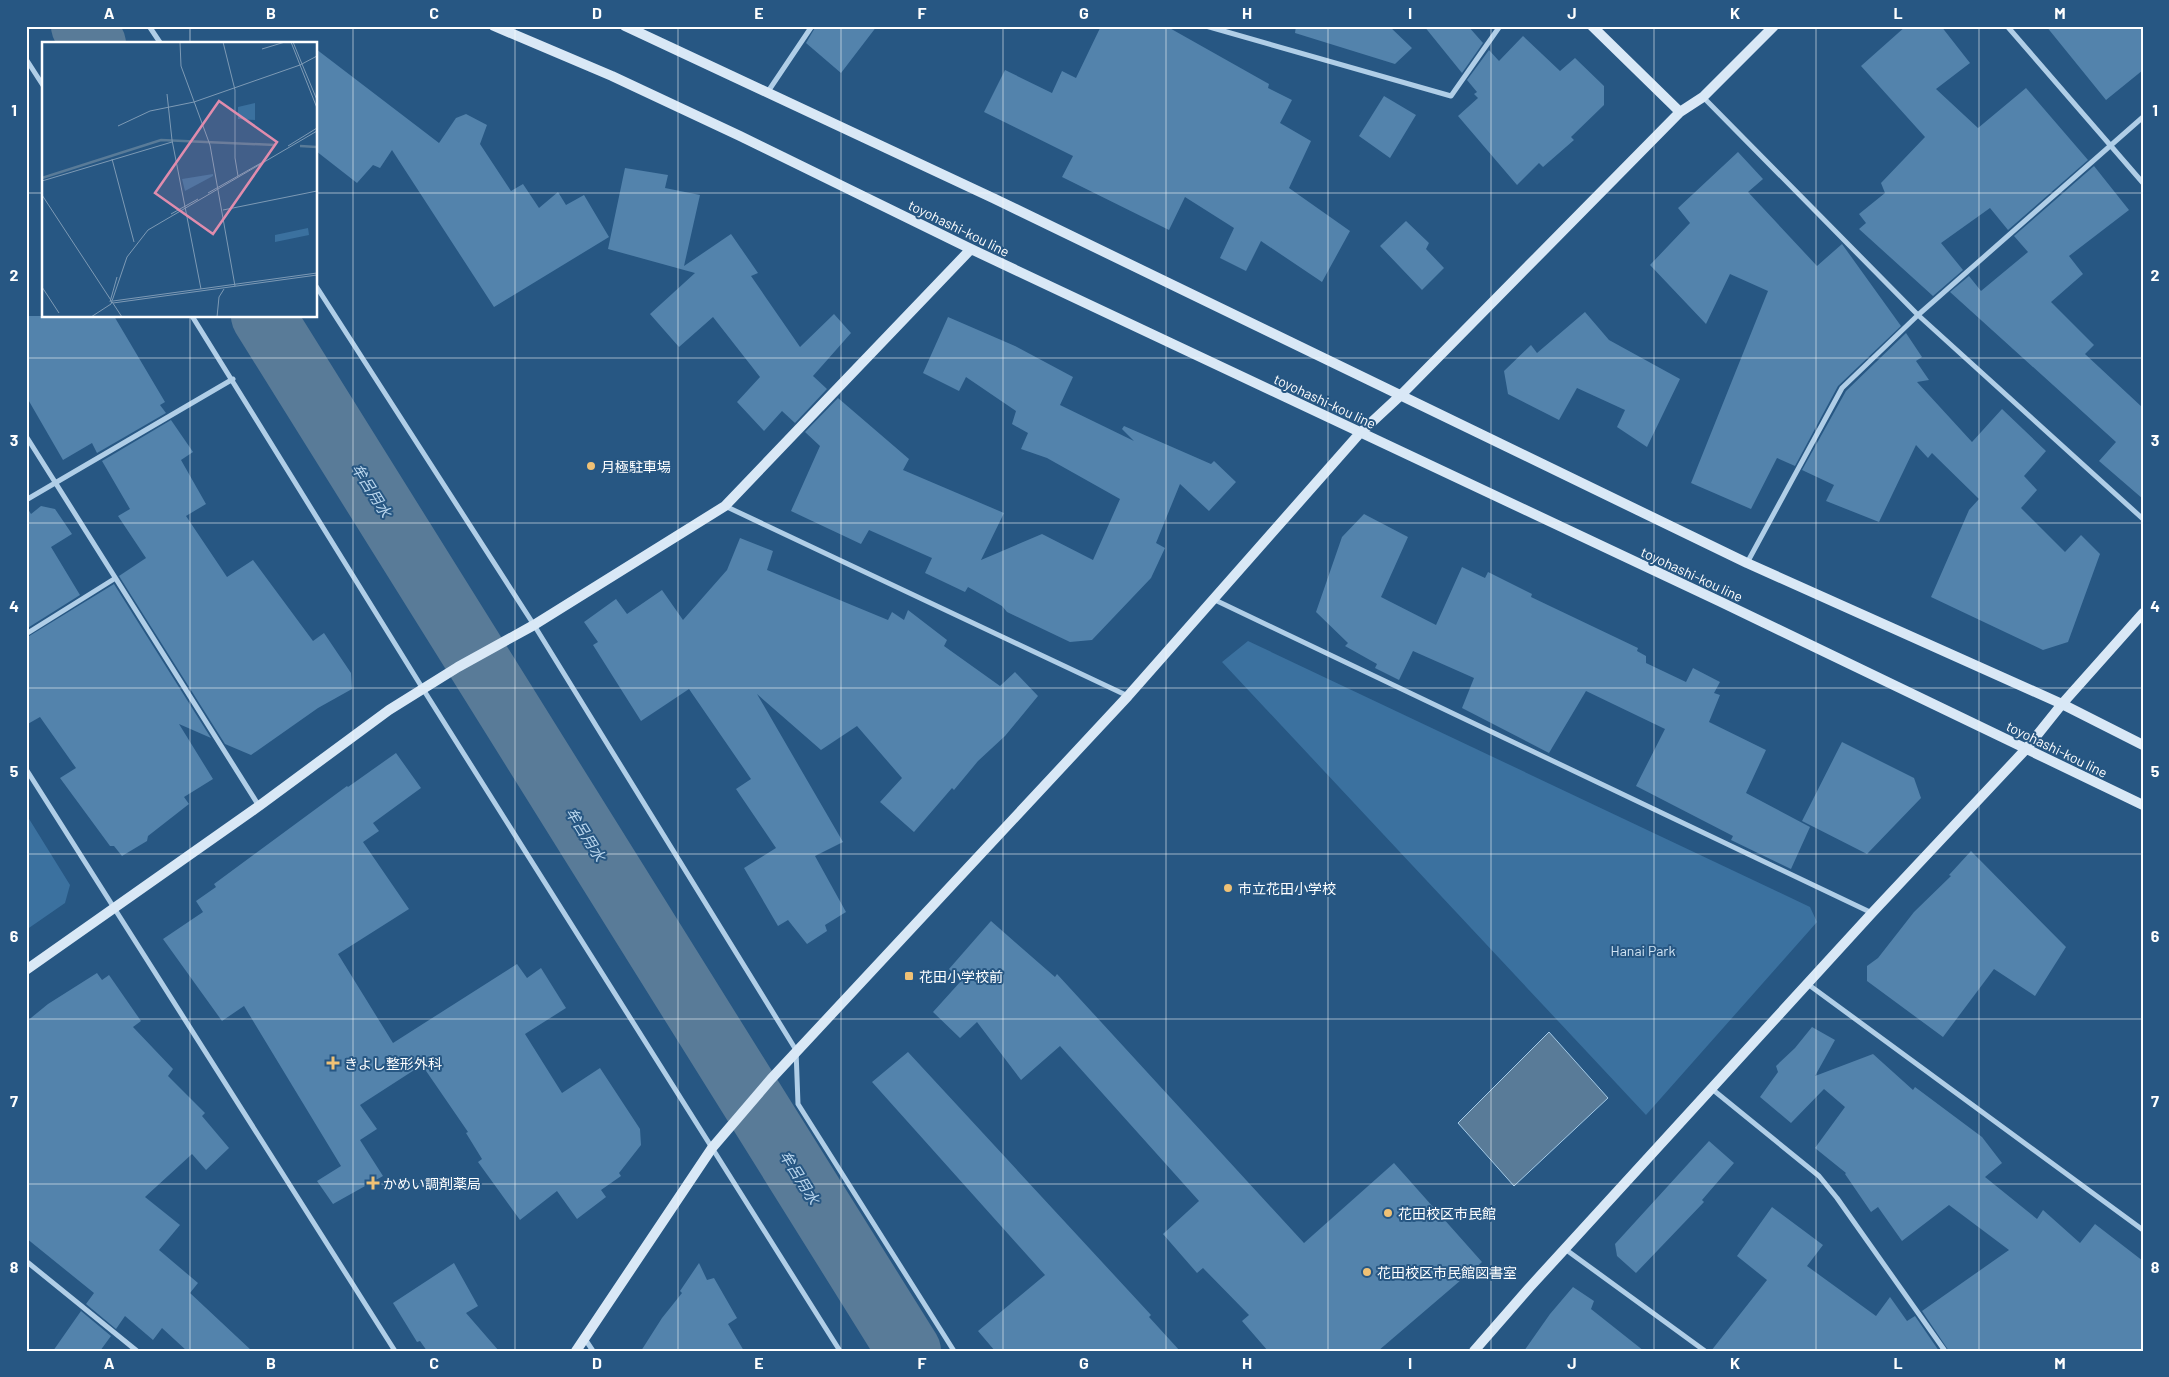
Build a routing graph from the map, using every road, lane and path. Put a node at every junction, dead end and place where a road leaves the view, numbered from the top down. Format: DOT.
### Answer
graph roads {
  1 [pos="150,26"];
  2 [pos="494,26"];
  3 [pos="625,26"];
  4 [pos="812,26"];
  5 [pos="1206,26"];
  6 [pos="1500,26"];
  7 [pos="1592,26"];
  8 [pos="1774,26"];
  9 [pos="2007,26"];
  10 [pos="645,30"];
  11 [pos="160,42"];
  12 [pos="26,59"];
  13 [pos="42,83"];
  14 [pos="767,93"];
  15 [pos="1703,97"];
  16 [pos="1680,112"];
  17 [pos="2143,117"];
  18 [pos="2110,144"];
  19 [pos="2143,183"];
  20 [pos="971,249"];
  21 [pos="318,289"];
  22 [pos="1918,315"];
  23 [pos="193,318"];
  24 [pos="233,380"];
  25 [pos="1402,394"];
  26 [pos="1360,433"];
  27 [pos="26,436"];
  28 [pos="54,483"];
  29 [pos="26,500"];
  30 [pos="725,506"];
  31 [pos="2143,519"];
  32 [pos="1747,563"];
  33 [pos="114,579"];
  34 [pos="1214,600"];
  35 [pos="2143,613"];
  36 [pos="534,625"];
  37 [pos="26,634"];
  38 [pos="423,689"];
  39 [pos="1128,696"];
  40 [pos="2062,704"];
  41 [pos="2143,745"];
  42 [pos="2026,749"];
  43 [pos="26,769"];
  44 [pos="2143,805"];
  45 [pos="259,806"];
  46 [pos="113,907"];
  47 [pos="1872,913"];
  48 [pos="26,970"];
  49 [pos="1808,985"];
  50 [pos="796,1050"];
  51 [pos="1712,1089"];
  52 [pos="712,1148"];
  53 [pos="2143,1230"];
  54 [pos="1565,1249"];
  55 [pos="26,1261"];
  56 [pos="585,1339"];
  57 [pos="137,1351"];
  58 [pos="395,1351"];
  59 [pos="576,1351"];
  60 [pos="593,1351"];
  61 [pos="840,1351"];
  62 [pos="954,1351"];
  63 [pos="1474,1351"];
  64 [pos="1705,1351"];
  65 [pos="1945,1351"];
  1 -- 11 [label="street"];
  2 -- 20 [label="street, toyohashi-kou line"];
  3 -- 10 [label="street"];
  4 -- 14 [label="street"];
  5 -- 6 [label="street"];
  7 -- 16 [label="street"];
  8 -- 15 [label="street"];
  9 -- 18 [label="street"];
  10 -- 14 [label="street"];
  12 -- 13 [label="street"];
  14 -- 25 [label="street"];
  15 -- 16 [label="street"];
  15 -- 22 [label="street"];
  16 -- 25 [label="street"];
  17 -- 18 [label="street"];
  18 -- 19 [label="street"];
  18 -- 22 [label="street"];
  20 -- 26 [label="street, toyohashi-kou line"];
  20 -- 30 [label="street"];
  21 -- 36 [label="street"];
  22 -- 31 [label="street"];
  22 -- 32 [label="street"];
  23 -- 24 [label="street"];
  24 -- 28 [label="street"];
  24 -- 38 [label="street"];
  25 -- 26 [label="street"];
  25 -- 32 [label="street"];
  26 -- 34 [label="street"];
  26 -- 42 [label="street, toyohashi-kou line"];
  27 -- 28 [label="street"];
  28 -- 29 [label="street"];
  28 -- 33 [label="street"];
  30 -- 36 [label="street"];
  30 -- 39 [label="street"];
  32 -- 40 [label="street"];
  33 -- 37 [label="street"];
  33 -- 45 [label="street"];
  34 -- 39 [label="street"];
  34 -- 47 [label="street"];
  35 -- 40 [label="street"];
  36 -- 38 [label="street"];
  36 -- 50 [label="street"];
  38 -- 45 [label="street"];
  38 -- 52 [label="street"];
  39 -- 50 [label="street"];
  40 -- 41 [label="street"];
  40 -- 42 [label="street"];
  42 -- 44 [label="street, toyohashi-kou line"];
  42 -- 47 [label="street"];
  43 -- 46 [label="street"];
  45 -- 46 [label="street"];
  46 -- 48 [label="street"];
  46 -- 58 [label="street"];
  47 -- 49 [label="street"];
  49 -- 51 [label="street"];
  49 -- 53 [label="street"];
  50 -- 52 [label="street"];
  50 -- 62 [label="street"];
  51 -- 54 [label="street"];
  51 -- 65 [label="street"];
  52 -- 56 [label="street"];
  52 -- 61 [label="street"];
  54 -- 63 [label="street"];
  54 -- 64 [label="street"];
  55 -- 57 [label="street"];
  56 -- 59 [label="street"];
  56 -- 60 [label="street"];
}
